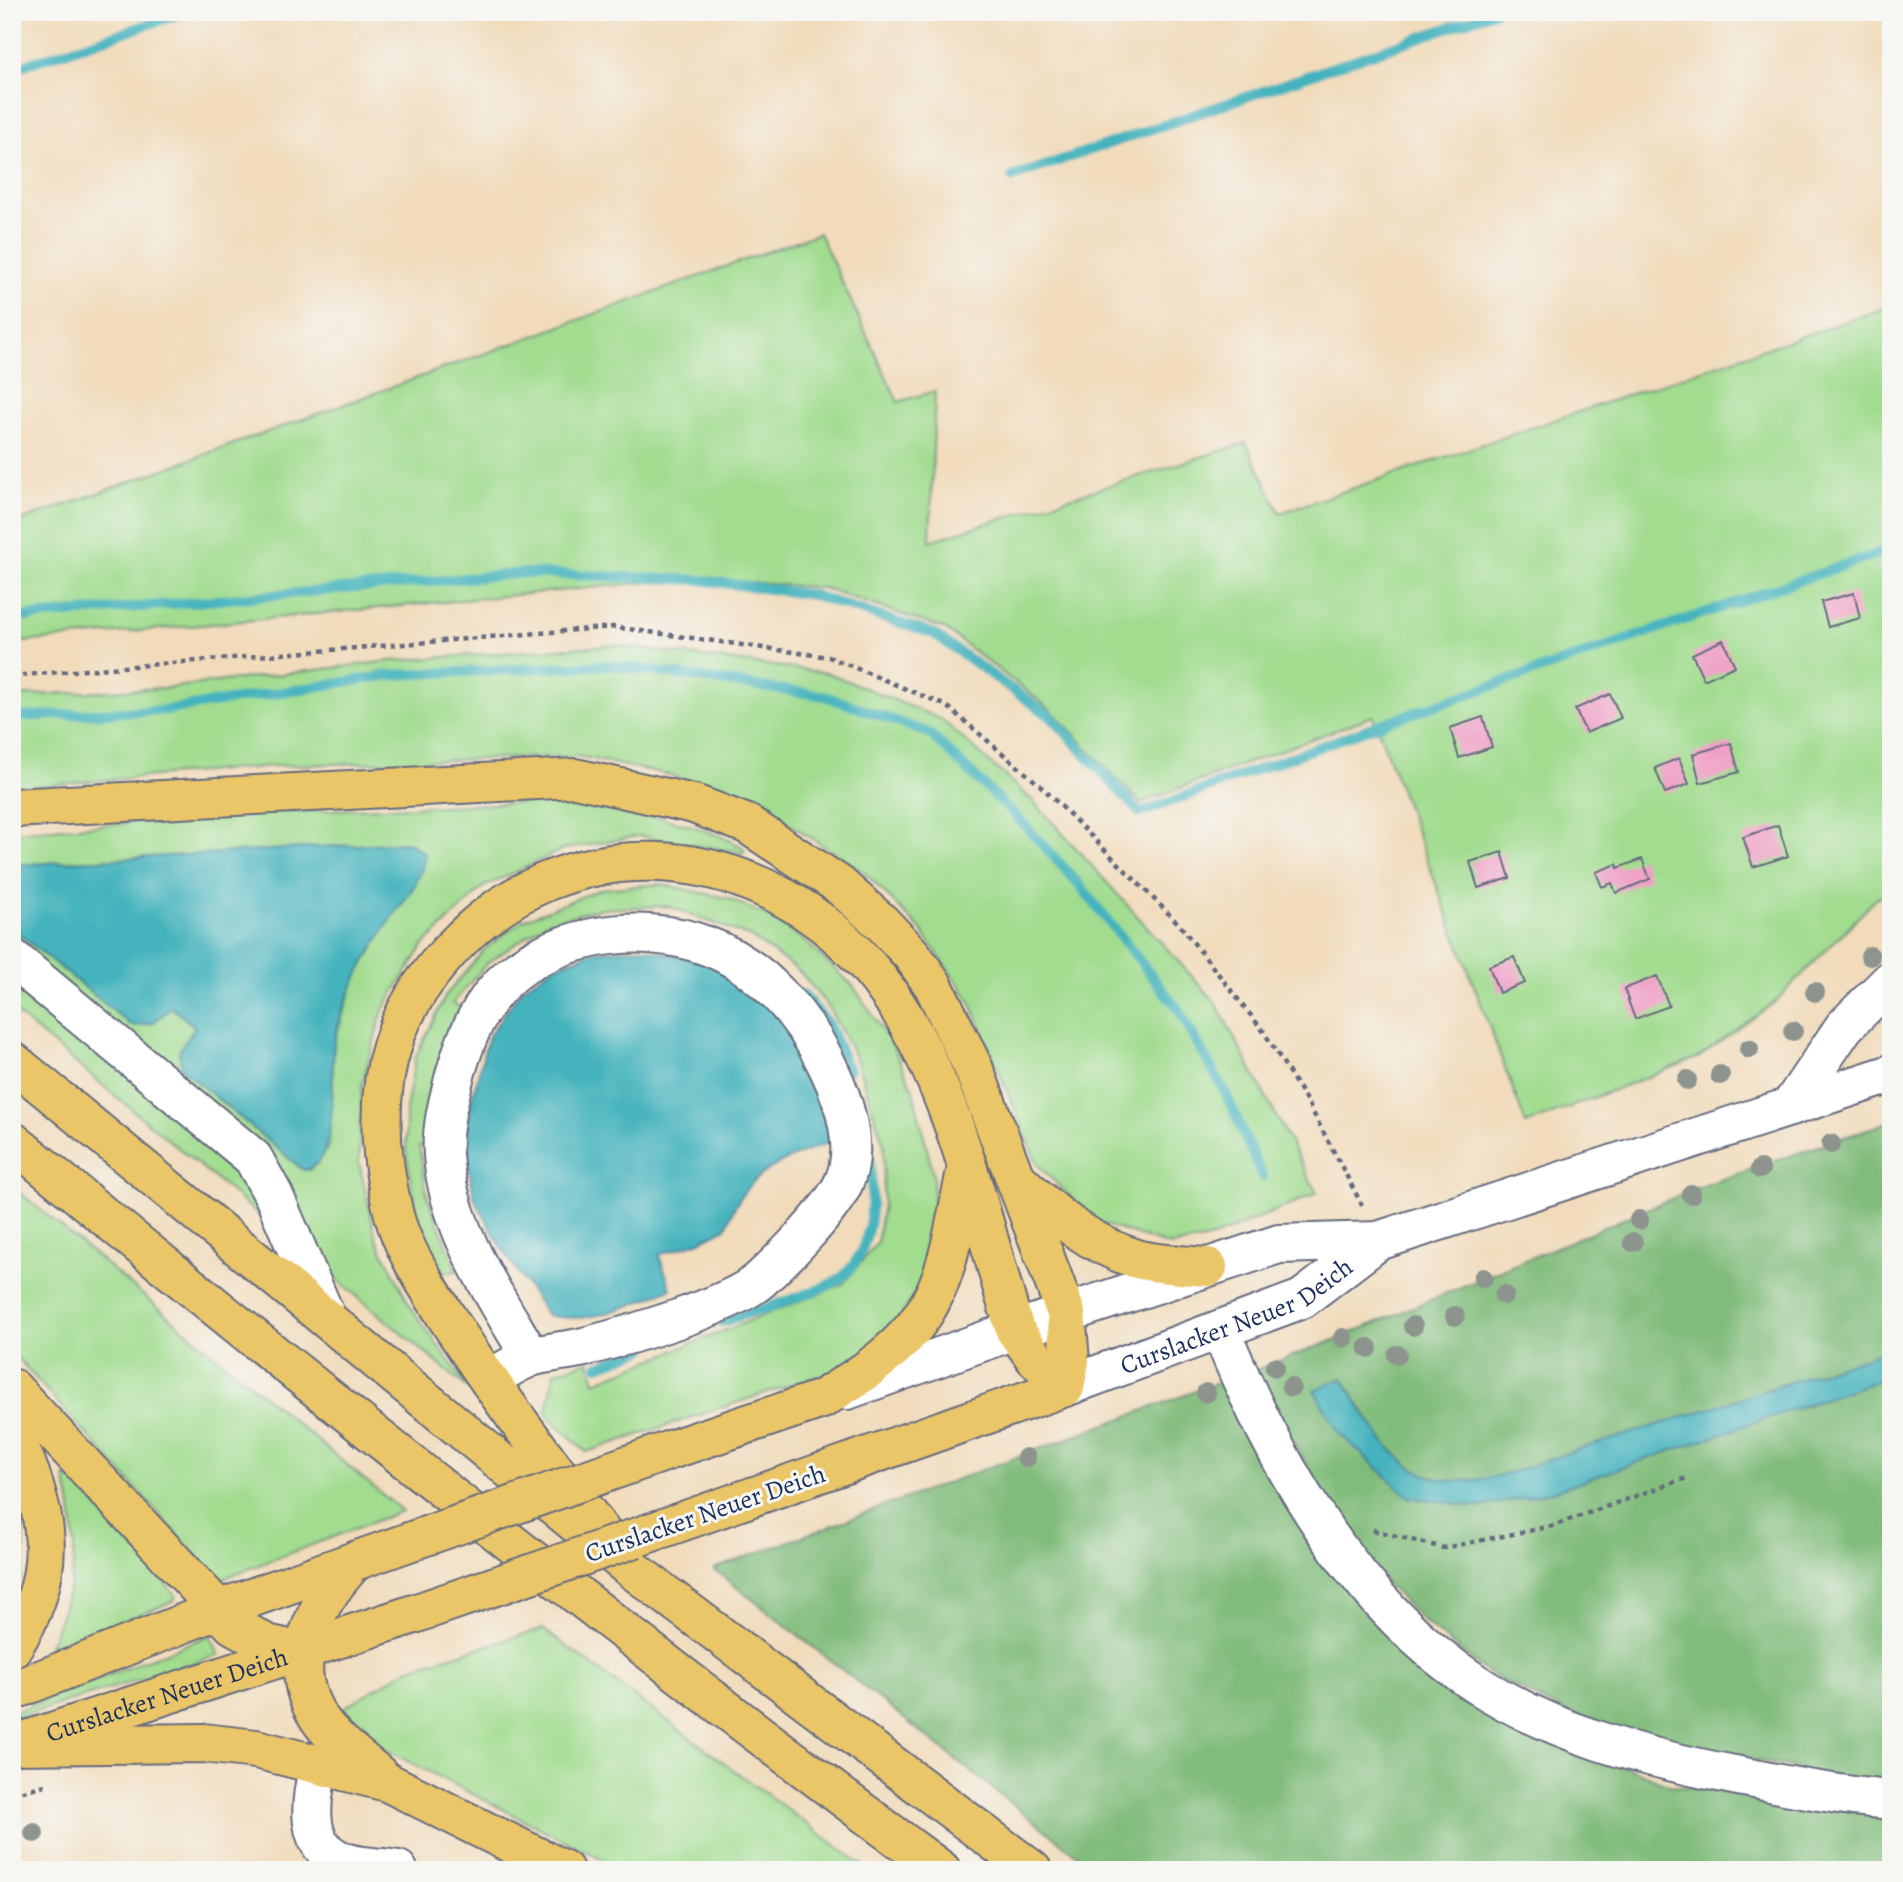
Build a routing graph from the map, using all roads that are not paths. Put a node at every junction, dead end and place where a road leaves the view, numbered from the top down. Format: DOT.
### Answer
graph roads {
  1 [pos="12,808"];
  2 [pos="12,958"];
  3 [pos="1891,980"];
  4 [pos="12,1061"];
  5 [pos="1891,1074"];
  6 [pos="1790,1107"];
  7 [pos="12,1141"];
  8 [pos="966,1170"];
  9 [pos="1014,1178"];
  10 [pos="1378,1241"];
  11 [pos="1208,1267"];
  12 [pos="1066,1313"];
  13 [pos="326,1317"];
  14 [pos="1016,1330"];
  15 [pos="1221,1331"];
  16 [pos="531,1357"];
  17 [pos="489,1380"];
  18 [pos="1065,1387"];
  19 [pos="12,1388"];
  20 [pos="822,1399"];
  21 [pos="12,1431"];
  22 [pos="355,1561"];
  23 [pos="625,1563"];
  24 [pos="217,1610"];
  25 [pos="12,1648"];
  26 [pos="302,1652"];
  27 [pos="12,1691"];
  28 [pos="12,1744"];
  29 [pos="319,1764"];
  30 [pos="387,1782"];
  31 [pos="1891,1800"];
  32 [pos="398,1870"];
  33 [pos="565,1870"];
  34 [pos="941,1870"];
  35 [pos="1032,1870"];
  1 -- 9 [label="main road"];
  2 -- 13 [label="street"];
  3 -- 6 [label="street"];
  4 -- 13 [label="main road"];
  5 -- 6 [label="street, Curslacker Neuer Deich"];
  6 -- 10 [label="street, Curslacker Neuer Deich"];
  7 -- 34 [label="main road"];
  8 -- 14 [label="main road"];
  8 -- 17 [label="main road"];
  8 -- 20 [label="main road"];
  9 -- 11 [label="main road"];
  9 -- 12 [label="main road"];
  10 -- 11 [label="street, Curslacker Neuer Deich"];
  10 -- 15 [label="street, Curslacker Neuer Deich"];
  11 -- 12 [label="street, Curslacker Neuer Deich"];
  12 -- 14 [label="street, Curslacker Neuer Deich"];
  12 -- 18 [label="main road"];
  13 -- 23 [label="main road"];
  14 -- 18 [label="main road"];
  14 -- 20 [label="street, Curslacker Neuer Deich"];
  15 -- 18 [label="street, Curslacker Neuer Deich"];
  15 -- 31 [label="street"];
  16 -- 16 [label="street"];
  16 -- 17 [label="street"];
  17 -- 23 [label="main road"];
  18 -- 26 [label="main road, Curslacker Neuer Deich, bridge"];
  19 -- 24 [label="main road"];
  20 -- 22 [label="main road, Curslacker Neuer Deich, bridge"];
  21 -- 25 [label="main road"];
  22 -- 24 [label="main road, Curslacker Neuer Deich"];
  22 -- 26 [label="main road"];
  23 -- 35 [label="main road"];
  24 -- 26 [label="main road"];
  24 -- 27 [label="main road, Curslacker Neuer Deich"];
  26 -- 28 [label="main road, Curslacker Neuer Deich"];
  26 -- 30 [label="main road"];
  28 -- 29 [label="main road"];
  29 -- 30 [label="main road"];
  29 -- 32 [label="street"];
  30 -- 33 [label="main road"];
}
